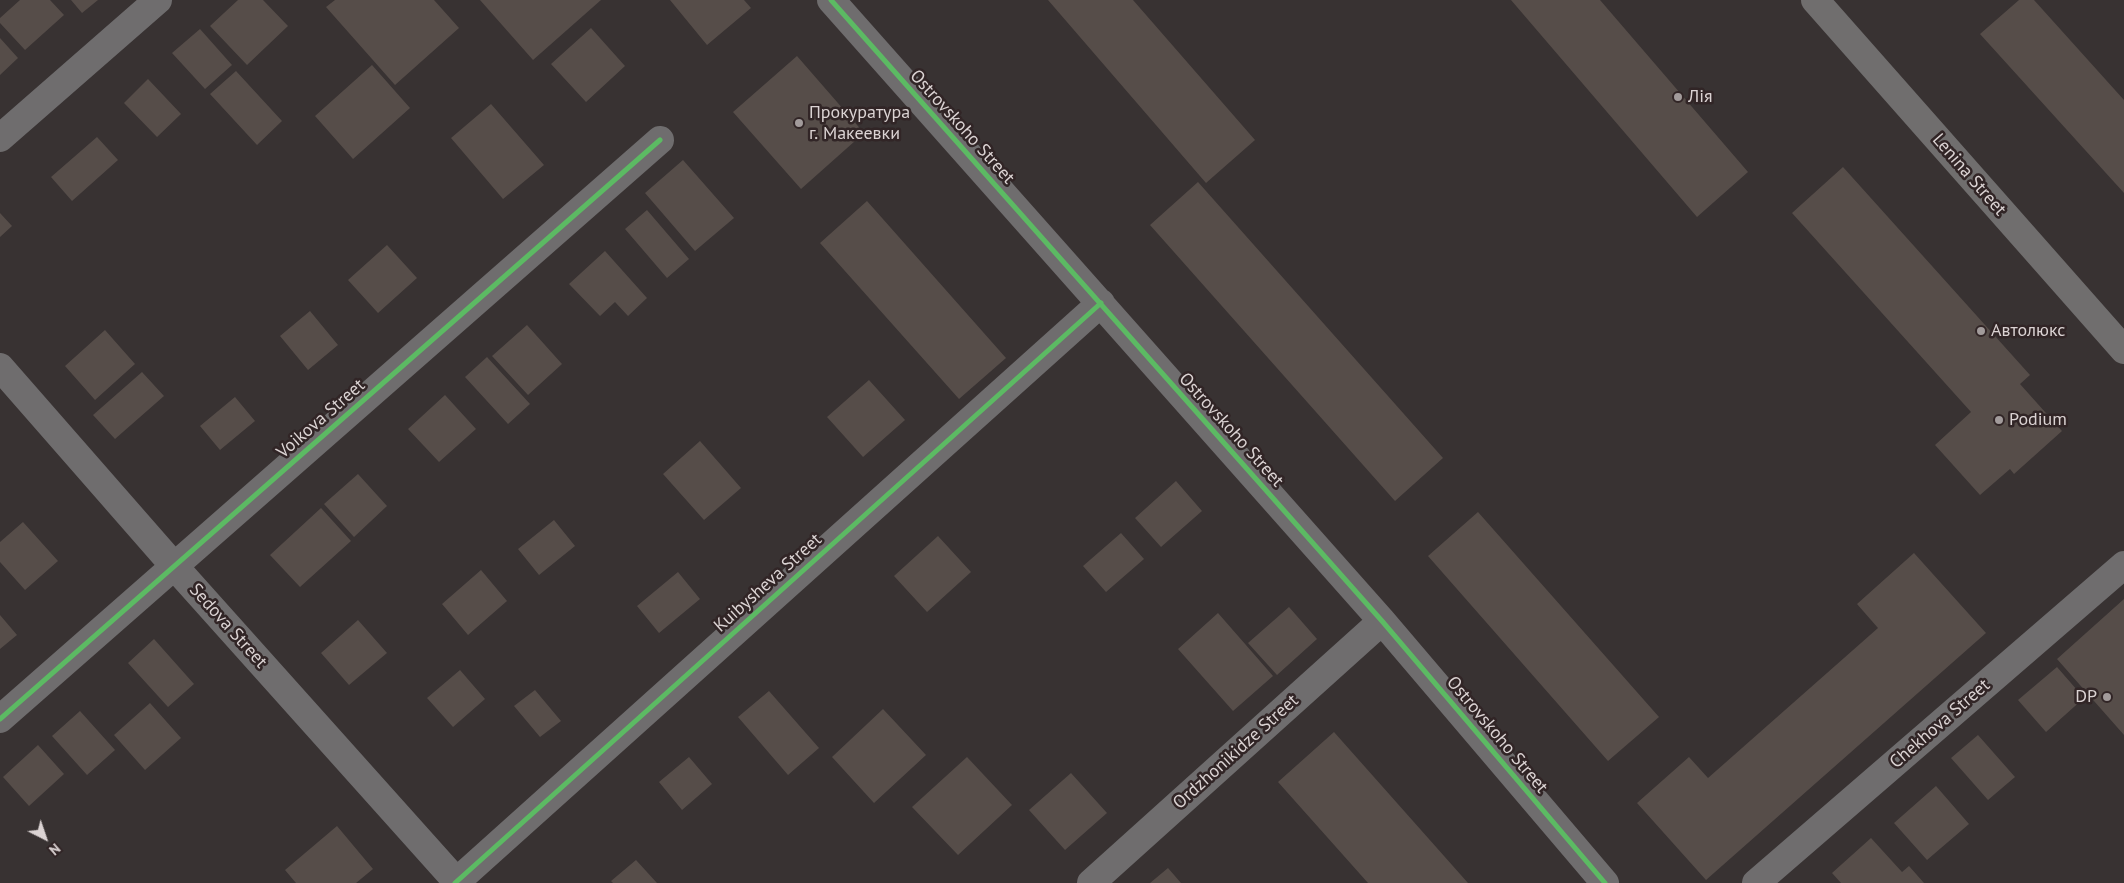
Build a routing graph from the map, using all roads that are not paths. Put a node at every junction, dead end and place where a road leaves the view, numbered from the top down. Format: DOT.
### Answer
graph roads {
  1 [pos="158,0"];
  2 [pos="831,0"];
  3 [pos="1815,0"];
  4 [pos="0,138"];
  5 [pos="660,140"];
  6 [pos="1100,303"];
  7 [pos="2124,350"];
  8 [pos="0,366"];
  9 [pos="2124,565"];
  10 [pos="175,566"];
  11 [pos="1382,621"];
  12 [pos="0,718"];
  13 [pos="457,882"];
  14 [pos="1091,883"];
  15 [pos="1605,883"];
  16 [pos="1756,883"];
  1 -- 4 [label="street"];
  2 -- 6 [label="street, Ostrovskoho Street"];
  3 -- 7 [label="main road, Lenina Street"];
  5 -- 10 [label="street, Voikova Street"];
  6 -- 11 [label="street, Ostrovskoho Street"];
  6 -- 13 [label="street, Kuibysheva Street"];
  8 -- 10 [label="street, Sedova Street"];
  9 -- 16 [label="street, Chekhova Street"];
  10 -- 12 [label="street, Voikova Street"];
  10 -- 13 [label="street, Sedova Street"];
  11 -- 14 [label="street, Ordzhonikidze Street"];
  11 -- 15 [label="street, Ostrovskoho Street"];
}
